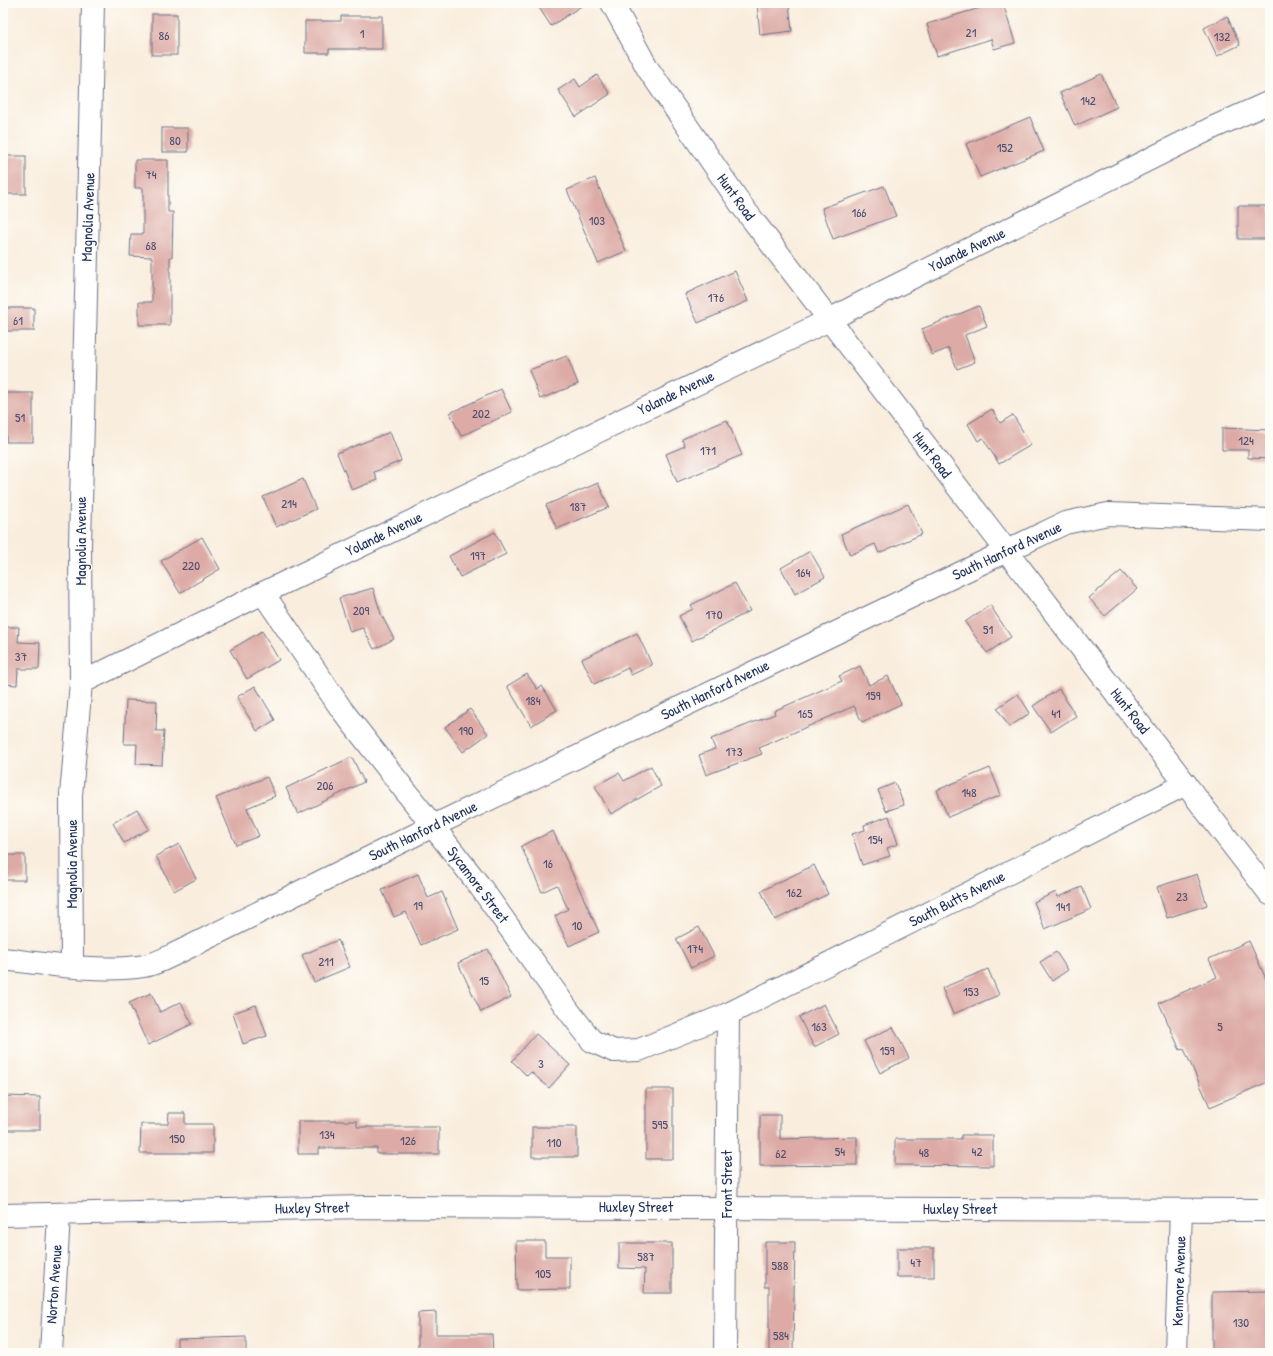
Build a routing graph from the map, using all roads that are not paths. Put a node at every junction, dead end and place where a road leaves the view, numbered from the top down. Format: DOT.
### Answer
graph roads {
  1 [pos="93,3"];
  2 [pos="612,3"];
  3 [pos="1270,102"];
  4 [pos="829,320"];
  5 [pos="1270,520"];
  6 [pos="1006,551"];
  7 [pos="263,593"];
  8 [pos="81,683"];
  9 [pos="1186,784"];
  10 [pos="433,826"];
  11 [pos="1270,894"];
  12 [pos="3,959"];
  13 [pos="72,966"];
  14 [pos="728,1014"];
  15 [pos="727,1207"];
  16 [pos="1181,1210"];
  17 [pos="1270,1210"];
  18 [pos="3,1215"];
  19 [pos="59,1215"];
  20 [pos="51,1353"];
  21 [pos="725,1353"];
  22 [pos="1176,1353"];
  1 -- 8 [label="street, Magnolia Avenue"];
  2 -- 4 [label="street, Hunt Road"];
  3 -- 4 [label="street, Yolande Avenue"];
  4 -- 6 [label="street, Hunt Road"];
  4 -- 7 [label="street, Yolande Avenue"];
  5 -- 6 [label="street, South Hanford Avenue"];
  6 -- 9 [label="street, Hunt Road"];
  6 -- 10 [label="street, South Hanford Avenue"];
  7 -- 8 [label="street, Yolande Avenue"];
  7 -- 10 [label="street, Sycamore Street"];
  8 -- 13 [label="street, Magnolia Avenue"];
  9 -- 11 [label="street, Hunt Road"];
  9 -- 14 [label="street, South Butts Avenue"];
  10 -- 13 [label="street, South Hanford Avenue"];
  10 -- 14 [label="street, Sycamore Street"];
  12 -- 13 [label="street"];
  14 -- 15 [label="street, Front Street"];
  15 -- 16 [label="street, Huxley Street"];
  15 -- 19 [label="street, Huxley Street"];
  15 -- 21 [label="street, Front Street"];
  16 -- 17 [label="street, Huxley Street"];
  16 -- 22 [label="street, Kenmore Avenue"];
  18 -- 19 [label="street, Huxley Street"];
  19 -- 20 [label="street, Norton Avenue"];
}
